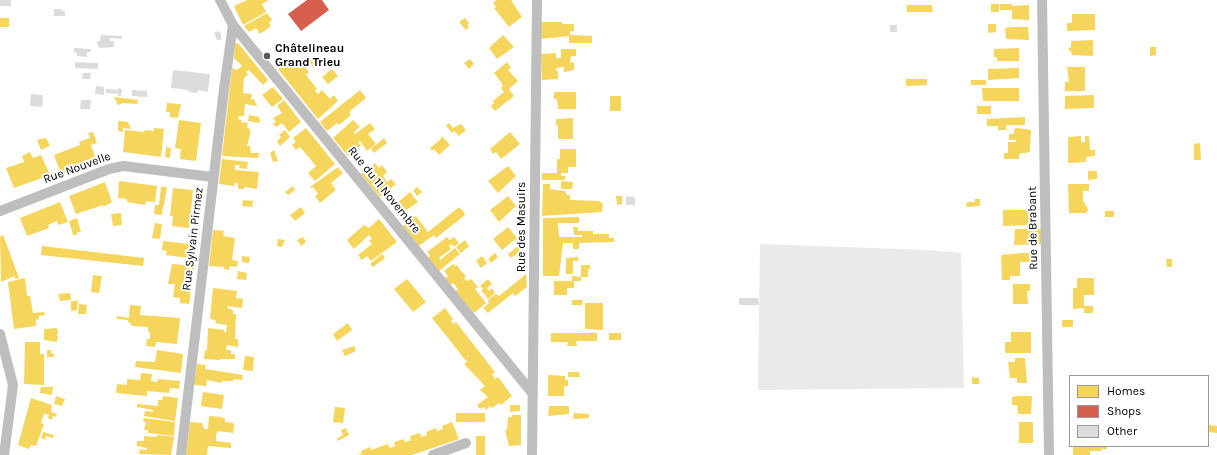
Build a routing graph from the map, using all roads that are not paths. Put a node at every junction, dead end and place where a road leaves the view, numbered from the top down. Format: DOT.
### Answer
graph roads {
  1 [pos="220,0"];
  2 [pos="537,0"];
  3 [pos="1042,0"];
  4 [pos="233,26"];
  5 [pos="213,177"];
  6 [pos="0,211"];
  7 [pos="0,334"];
  8 [pos="2,350"];
  9 [pos="533,394"];
  10 [pos="466,443"];
  11 [pos="4,455"];
  12 [pos="181,455"];
  13 [pos="433,455"];
  14 [pos="532,455"];
  15 [pos="1049,455"];
  1 -- 4 [label="street, Rue du 11 Novembre"];
  2 -- 9 [label="street, Rue des Masuirs"];
  3 -- 15 [label="street, Rue de Brabant"];
  4 -- 5 [label="street, Rue Sylvain Pirmez"];
  4 -- 9 [label="street, Rue du 11 Novembre"];
  5 -- 6 [label="street, Rue Nouvelle"];
  5 -- 12 [label="street, Rue Sylvain Pirmez"];
  7 -- 8 [label="street"];
  8 -- 11 [label="street"];
  9 -- 14 [label="street, Rue des Masuirs"];
  10 -- 13 [label="street"];
}
